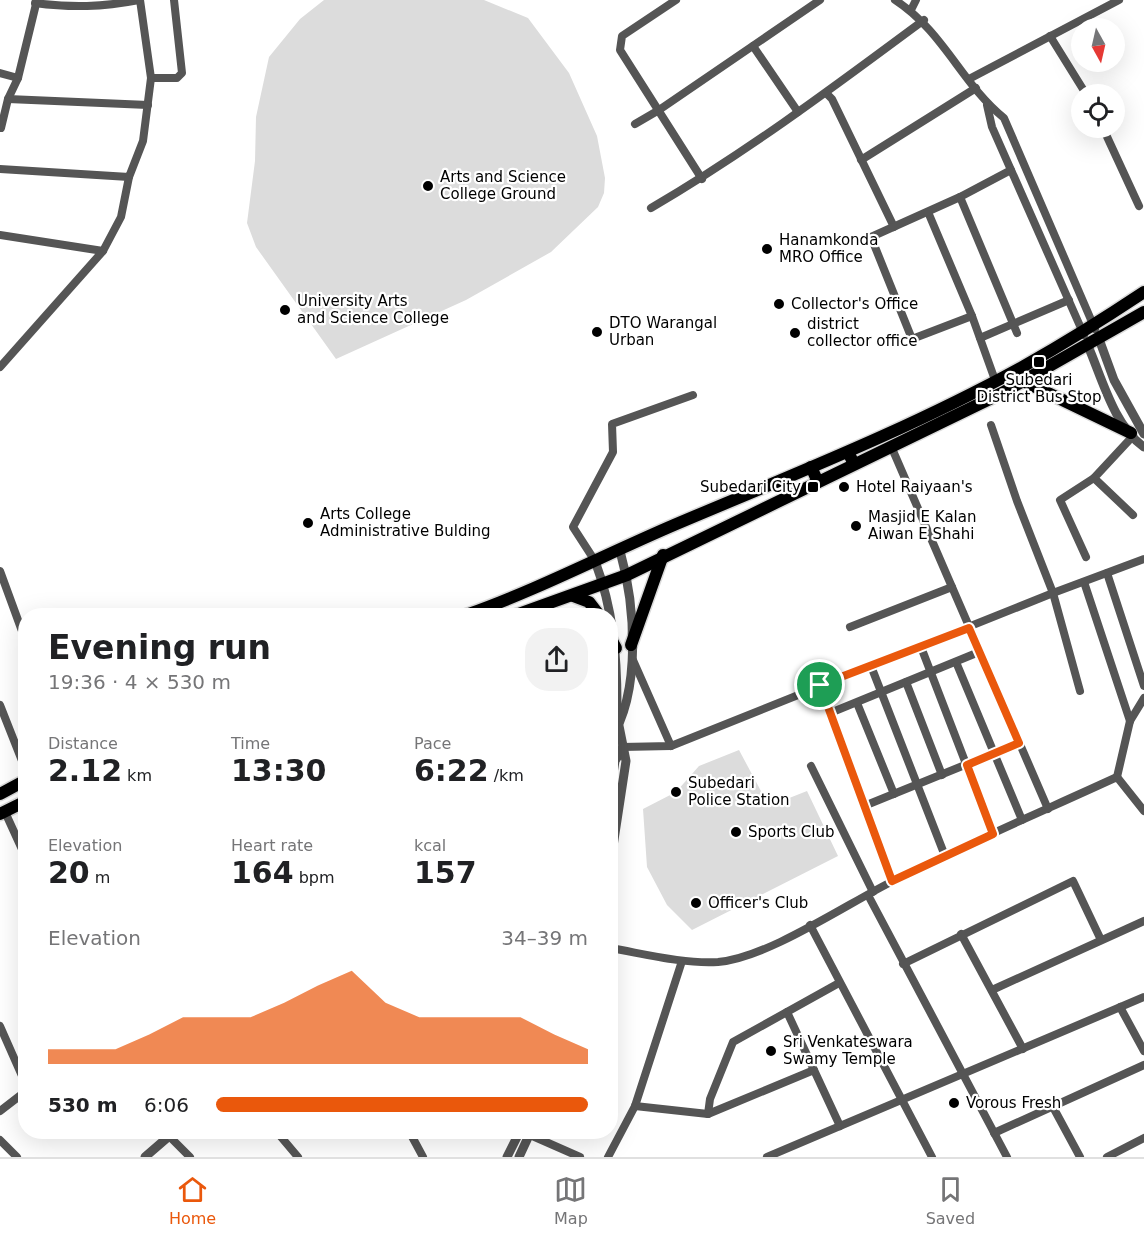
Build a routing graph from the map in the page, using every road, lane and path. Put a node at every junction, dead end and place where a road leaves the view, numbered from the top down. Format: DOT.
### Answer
graph roads {
  1 [pos="140,0"];
  2 [pos="174,0"];
  3 [pos="676,0"];
  4 [pos="820,0"];
  5 [pos="895,0"];
  6 [pos="916,0"];
  7 [pos="1119,0"];
  8 [pos="36,2"];
  9 [pos="664,4"];
  10 [pos="911,10"];
  11 [pos="924,20"];
  12 [pos="1050,36"];
  13 [pos="753,46"];
  14 [pos="0,73"];
  15 [pos="18,78"];
  16 [pos="151,78"];
  17 [pos="969,78"];
  18 [pos="1080,84"];
  19 [pos="976,88"];
  20 [pos="826,93"];
  21 [pos="8,99"];
  22 [pos="148,105"];
  23 [pos="987,105"];
  24 [pos="659,110"];
  25 [pos="798,112"];
  26 [pos="635,124"];
  27 [pos="1,128"];
  28 [pos="1108,138"];
  29 [pos="861,160"];
  30 [pos="0,169"];
  31 [pos="1011,170"];
  32 [pos="129,177"];
  33 [pos="702,179"];
  34 [pos="960,197"];
  35 [pos="1139,206"];
  36 [pos="651,208"];
  37 [pos="928,212"];
  38 [pos="894,227"];
  39 [pos="0,235"];
  40 [pos="103,251"];
  41 [pos="1144,292"];
  42 [pos="1069,300"];
  43 [pos="972,316"];
  44 [pos="1143,316"];
  45 [pos="1015,323"];
  46 [pos="1088,328"];
  47 [pos="1017,333"];
  48 [pos="980,338"];
  49 [pos="1100,339"];
  50 [pos="1088,346"];
  51 [pos="0,367"];
  52 [pos="995,380"];
  53 [pos="1023,381"];
  54 [pos="693,395"];
  55 [pos="991,425"];
  56 [pos="1144,434"];
  57 [pos="1132,435"];
  58 [pos="891,446"];
  59 [pos="1144,447"];
  60 [pos="848,452"];
  61 [pos="854,464"];
  62 [pos="811,467"];
  63 [pos="1094,478"];
  64 [pos="818,482"];
  65 [pos="1133,514"];
  66 [pos="620,551"];
  67 [pos="663,555"];
  68 [pos="1144,555"];
  69 [pos="1086,557"];
  70 [pos="595,561"];
  71 [pos="1141,561"];
  72 [pos="0,572"];
  73 [pos="1107,573"];
  74 [pos="627,575"];
  75 [pos="1084,582"];
  76 [pos="603,583"];
  77 [pos="952,587"];
  78 [pos="1053,593"];
  79 [pos="573,596"];
  80 [pos="486,608"];
  81 [pos="537,608"];
  82 [pos="594,608"];
  83 [pos="607,608"];
  84 [pos="18,620"];
  85 [pos="850,627"];
  86 [pos="969,628"];
  87 [pos="631,645"];
  88 [pos="921,647"];
  89 [pos="979,652"];
  90 [pos="632,659"];
  91 [pos="956,662"];
  92 [pos="871,666"];
  93 [pos="931,672"];
  94 [pos="906,682"];
  95 [pos="820,685"];
  96 [pos="1144,686"];
  97 [pos="1080,691"];
  98 [pos="881,692"];
  99 [pos="1144,698"];
  100 [pos="856,703"];
  101 [pos="0,705"];
  102 [pos="618,712"];
  103 [pos="830,713"];
  104 [pos="619,720"];
  105 [pos="1130,721"];
  106 [pos="1019,743"];
  107 [pos="671,746"];
  108 [pos="622,748"];
  109 [pos="18,751"];
  110 [pos="993,754"];
  111 [pos="618,755"];
  112 [pos="967,765"];
  113 [pos="812,766"];
  114 [pos="942,775"];
  115 [pos="1117,777"];
  116 [pos="18,784"];
  117 [pos="917,785"];
  118 [pos="0,794"];
  119 [pos="894,794"];
  120 [pos="18,805"];
  121 [pos="864,806"];
  122 [pos="1048,809"];
  123 [pos="1144,811"];
  124 [pos="2,813"];
  125 [pos="618,814"];
  126 [pos="1022,820"];
  127 [pos="993,834"];
  128 [pos="18,843"];
  129 [pos="945,856"];
  130 [pos="892,881"];
  131 [pos="870,893"];
  132 [pos="1144,921"];
  133 [pos="810,926"];
  134 [pos="961,934"];
  135 [pos="1101,940"];
  136 [pos="618,949"];
  137 [pos="682,960"];
  138 [pos="903,964"];
  139 [pos="839,983"];
  140 [pos="992,990"];
  141 [pos="1144,997"];
  142 [pos="1120,1007"];
  143 [pos="787,1012"];
  144 [pos="0,1026"];
  145 [pos="1023,1048"];
  146 [pos="1144,1051"];
  147 [pos="1144,1065"];
  148 [pos="18,1067"];
  149 [pos="814,1070"];
  150 [pos="962,1074"];
  151 [pos="18,1097"];
  152 [pos="902,1102"];
  153 [pos="635,1106"];
  154 [pos="1053,1107"];
  155 [pos="0,1111"];
  156 [pos="708,1114"];
  157 [pos="840,1126"];
  158 [pos="994,1133"];
  159 [pos="1144,1138"];
  160 [pos="166,1139"];
  161 [pos="176,1139"];
  162 [pos="283,1139"];
  163 [pos="413,1139"];
  164 [pos="520,1139"];
  165 [pos="523,1139"];
  166 [pos="540,1139"];
  167 [pos="0,1140"];
  168 [pos="17,1157"];
  169 [pos="145,1157"];
  170 [pos="190,1157"];
  171 [pos="298,1157"];
  172 [pos="423,1157"];
  173 [pos="507,1157"];
  174 [pos="519,1157"];
  175 [pos="580,1157"];
  176 [pos="609,1157"];
  177 [pos="767,1157"];
  178 [pos="932,1157"];
  179 [pos="1007,1157"];
  180 [pos="1080,1157"];
  181 [pos="1107,1157"];
  1 -- 8 [label="street"];
  1 -- 16 [label="street"];
  2 -- 16 [label="street"];
  3 -- 9 [label="street"];
  4 -- 13 [label="street"];
  5 -- 10 [label="street"];
  6 -- 10 [label="street"];
  7 -- 12 [label="street"];
  8 -- 15 [label="street"];
  9 -- 24 [label="street"];
  10 -- 11 [label="street"];
  11 -- 17 [label="street"];
  11 -- 20 [label="street"];
  12 -- 17 [label="street"];
  12 -- 18 [label="street"];
  13 -- 24 [label="street"];
  13 -- 25 [label="street"];
  14 -- 15 [label="street"];
  15 -- 21 [label="street"];
  16 -- 22 [label="street"];
  17 -- 19 [label="street"];
  19 -- 23 [label="street"];
  19 -- 29 [label="street"];
  20 -- 25 [label="street"];
  20 -- 29 [label="street"];
  21 -- 22 [label="street"];
  21 -- 27 [label="street"];
  22 -- 32 [label="street"];
  23 -- 31 [label="street"];
  23 -- 46 [label="street"];
  24 -- 26 [label="street"];
  24 -- 33 [label="street"];
  25 -- 33 [label="street"];
  28 -- 35 [label="street"];
  29 -- 38 [label="street"];
  30 -- 32 [label="street"];
  31 -- 34 [label="street"];
  31 -- 42 [label="street"];
  32 -- 40 [label="street"];
  33 -- 36 [label="street"];
  34 -- 37 [label="street"];
  34 -- 45 [label="street"];
  37 -- 38 [label="street"];
  37 -- 43 [label="street"];
  38 -- 43 [label="street"];
  39 -- 40 [label="street"];
  40 -- 51 [label="street"];
  41 -- 46 [label="main road"];
  42 -- 45 [label="street"];
  42 -- 46 [label="street"];
  43 -- 48 [label="street"];
  44 -- 49 [label="main road"];
  45 -- 47 [label="street"];
  45 -- 48 [label="street"];
  46 -- 49 [label="street"];
  46 -- 50 [label="street"];
  46 -- 52 [label="main road"];
  48 -- 52 [label="street"];
  49 -- 50 [label="main road"];
  49 -- 56 [label="street"];
  50 -- 53 [label="main road"];
  50 -- 57 [label="street"];
  52 -- 60 [label="main road"];
  53 -- 57 [label="main road"];
  53 -- 58 [label="main road"];
  54 -- 70 [label="street"];
  55 -- 78 [label="street"];
  57 -- 59 [label="street"];
  57 -- 63 [label="street"];
  58 -- 61 [label="main road"];
  58 -- 77 [label="street"];
  60 -- 61 [label="main road"];
  60 -- 62 [label="main road"];
  61 -- 64 [label="main road"];
  62 -- 64 [label="main road"];
  62 -- 66 [label="main road"];
  63 -- 65 [label="street"];
  63 -- 69 [label="street"];
  64 -- 67 [label="main road"];
  66 -- 70 [label="main road"];
  66 -- 74 [label="street"];
  67 -- 74 [label="main road"];
  67 -- 87 [label="main road"];
  68 -- 71 [label="street"];
  70 -- 76 [label="street"];
  70 -- 80 [label="main road"];
  71 -- 73 [label="street"];
  72 -- 84 [label="street"];
  73 -- 75 [label="street"];
  73 -- 96 [label="street"];
  74 -- 76 [label="main road"];
  74 -- 87 [label="street"];
  75 -- 78 [label="street"];
  75 -- 105 [label="street"];
  76 -- 79 [label="main road"];
  76 -- 83 [label="street"];
  77 -- 85 [label="street"];
  77 -- 86 [label="street"];
  78 -- 86 [label="street"];
  78 -- 97 [label="street"];
  79 -- 81 [label="main road"];
  79 -- 82 [label="main road"];
  86 -- 88 [label="street"];
  86 -- 89 [label="street"];
  87 -- 90 [label="street"];
  88 -- 92 [label="street"];
  88 -- 93 [label="street"];
  89 -- 91 [label="street"];
  89 -- 106 [label="street"];
  90 -- 104 [label="street"];
  90 -- 107 [label="street"];
  91 -- 93 [label="street"];
  91 -- 110 [label="street"];
  92 -- 95 [label="street"];
  92 -- 98 [label="street"];
  93 -- 94 [label="street"];
  93 -- 112 [label="street"];
  94 -- 98 [label="street"];
  94 -- 114 [label="street"];
  95 -- 103 [label="street"];
  95 -- 107 [label="street"];
  98 -- 100 [label="street"];
  98 -- 117 [label="street"];
  99 -- 105 [label="street"];
  100 -- 103 [label="street"];
  100 -- 119 [label="street"];
  101 -- 109 [label="street"];
  102 -- 104 [label="street"];
  103 -- 121 [label="street"];
  104 -- 108 [label="street"];
  105 -- 115 [label="street"];
  106 -- 110 [label="street"];
  106 -- 122 [label="street"];
  107 -- 108 [label="street"];
  108 -- 111 [label="street"];
  108 -- 125 [label="street"];
  110 -- 112 [label="street"];
  110 -- 126 [label="street"];
  112 -- 114 [label="street"];
  112 -- 127 [label="street"];
  113 -- 131 [label="street"];
  114 -- 117 [label="street"];
  115 -- 122 [label="street"];
  115 -- 123 [label="street"];
  116 -- 118 [label="main road"];
  117 -- 119 [label="street"];
  117 -- 129 [label="street"];
  119 -- 121 [label="street"];
  120 -- 124 [label="main road"];
  121 -- 130 [label="street"];
  122 -- 126 [label="street"];
  124 -- 128 [label="street"];
  126 -- 127 [label="street"];
  127 -- 129 [label="street"];
  129 -- 130 [label="street"];
  130 -- 131 [label="street"];
  131 -- 133 [label="street"];
  131 -- 138 [label="street"];
  132 -- 135 [label="street"];
  133 -- 137 [label="street"];
  133 -- 139 [label="street"];
  134 -- 135 [label="street"];
  134 -- 138 [label="street"];
  134 -- 140 [label="street"];
  135 -- 140 [label="street"];
  136 -- 137 [label="street"];
  137 -- 153 [label="street"];
  138 -- 150 [label="street"];
  139 -- 143 [label="street"];
  139 -- 152 [label="street"];
  140 -- 145 [label="street"];
  141 -- 142 [label="street"];
  142 -- 145 [label="street"];
  142 -- 146 [label="street"];
  143 -- 149 [label="street"];
  143 -- 156 [label="street"];
  144 -- 148 [label="street"];
  145 -- 150 [label="street"];
  147 -- 154 [label="street"];
  149 -- 156 [label="street"];
  149 -- 157 [label="street"];
  150 -- 152 [label="street"];
  150 -- 158 [label="street"];
  151 -- 155 [label="street"];
  152 -- 157 [label="street"];
  152 -- 178 [label="street"];
  153 -- 156 [label="street"];
  153 -- 176 [label="street"];
  154 -- 158 [label="street"];
  154 -- 180 [label="street"];
  157 -- 177 [label="street"];
  158 -- 179 [label="street"];
  159 -- 181 [label="street"];
  160 -- 169 [label="street"];
  161 -- 170 [label="street"];
  162 -- 171 [label="street"];
  163 -- 172 [label="street"];
  164 -- 173 [label="street"];
  165 -- 174 [label="street"];
  166 -- 175 [label="street"];
  167 -- 168 [label="street"];
}
